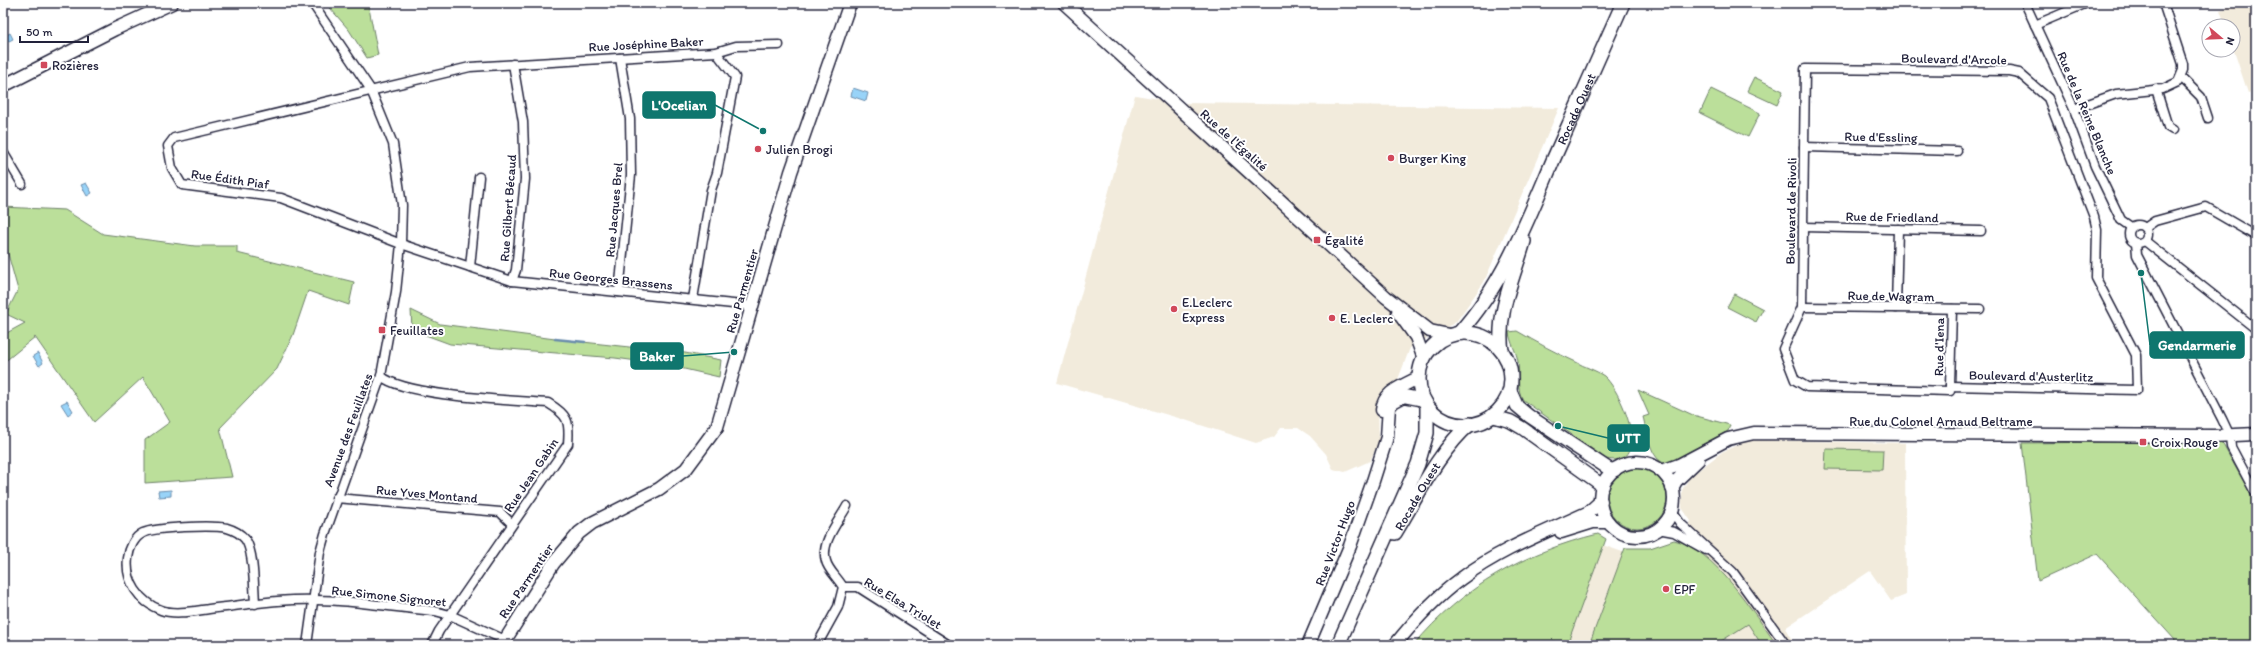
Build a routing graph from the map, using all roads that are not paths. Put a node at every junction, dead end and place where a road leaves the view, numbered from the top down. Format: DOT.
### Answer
graph roads {
  1 [pos="172,3"];
  2 [pos="850,3"];
  3 [pos="1064,3"];
  4 [pos="1623,3"];
  5 [pos="2025,3"];
  6 [pos="2087,3"];
  7 [pos="2163,3"];
  8 [pos="311,4"];
  9 [pos="2035,25"];
  10 [pos="779,45"];
  11 [pos="716,52"];
  12 [pos="620,58"];
  13 [pos="513,64"];
  14 [pos="1804,69"];
  15 [pos="2181,77"];
  16 [pos="3,86"];
  17 [pos="371,90"];
  18 [pos="2156,90"];
  19 [pos="2074,109"];
  20 [pos="2208,118"];
  21 [pos="2174,130"];
  22 [pos="1804,147"];
  23 [pos="1957,151"];
  24 [pos="3,152"];
  25 [pos="479,177"];
  26 [pos="22,184"];
  27 [pos="1530,214"];
  28 [pos="1803,227"];
  29 [pos="2132,228"];
  30 [pos="2145,228"];
  31 [pos="1898,229"];
  32 [pos="2097,230"];
  33 [pos="1981,231"];
  34 [pos="2256,236"];
  35 [pos="2145,241"];
  36 [pos="401,244"];
  37 [pos="2136,244"];
  38 [pos="470,267"];
  39 [pos="512,281"];
  40 [pos="619,292"];
  41 [pos="1386,298"];
  42 [pos="693,299"];
  43 [pos="752,306"];
  44 [pos="1802,306"];
  45 [pos="1896,308"];
  46 [pos="1952,309"];
  47 [pos="1980,309"];
  48 [pos="2256,329"];
  49 [pos="1454,334"];
  50 [pos="1783,349"];
  51 [pos="1502,351"];
  52 [pos="1424,359"];
  53 [pos="381,376"];
  54 [pos="1419,377"];
  55 [pos="1950,386"];
  56 [pos="1510,390"];
  57 [pos="1426,402"];
  58 [pos="1492,416"];
  59 [pos="1470,424"];
  60 [pos="2256,434"];
  61 [pos="2230,436"];
  62 [pos="1713,448"];
  63 [pos="1383,449"];
  64 [pos="1615,470"];
  65 [pos="1662,471"];
  66 [pos="1603,486"];
  67 [pos="1672,488"];
  68 [pos="2256,494"];
  69 [pos="336,498"];
  70 [pos="1601,501"];
  71 [pos="847,506"];
  72 [pos="1672,511"];
  73 [pos="1608,522"];
  74 [pos="512,524"];
  75 [pos="1658,529"];
  76 [pos="1516,547"];
  77 [pos="1719,558"];
  78 [pos="1370,572"];
  79 [pos="843,587"];
  80 [pos="313,600"];
  81 [pos="255,604"];
  82 [pos="450,615"];
  83 [pos="503,642"];
  84 [pos="307,645"];
  85 [pos="432,645"];
  86 [pos="817,645"];
  87 [pos="949,645"];
  88 [pos="1308,645"];
  89 [pos="1338,645"];
  90 [pos="1395,645"];
  91 [pos="1786,645"];
  1 -- 16 [label="street"];
  2 -- 43 [label="street, Rue Parmentier"];
  3 -- 41 [label="street, Rue de l'Égalité"];
  4 -- 27 [label="main road, Rocade Ouest"];
  5 -- 9 [label="street, Rue de la Reine Blanche"];
  6 -- 9 [label="street"];
  7 -- 15 [label="street"];
  8 -- 17 [label="street, Avenue des Feuillates"];
  9 -- 19 [label="street, Rue de la Reine Blanche"];
  10 -- 11 [label="street"];
  11 -- 12 [label="street, Rue Joséphine Baker"];
  11 -- 42 [label="street, Rue Joséphine Baker"];
  12 -- 13 [label="street, Rue Joséphine Baker"];
  12 -- 40 [label="street, Rue Jacques Brel"];
  13 -- 17 [label="street, Rue Joséphine Baker"];
  13 -- 39 [label="street, Rue Gilbert Bécaud"];
  14 -- 22 [label="street, Boulevard de Rivoli"];
  14 -- 32 [label="street, Boulevard d'Arcole"];
  15 -- 18 [label="street"];
  15 -- 20 [label="street"];
  17 -- 36 [label="street, Avenue des Feuillates"];
  17 -- 36 [label="street, Rue Édith Piaf"];
  18 -- 19 [label="street"];
  18 -- 21 [label="street"];
  19 -- 29 [label="street, Rue de la Reine Blanche"];
  22 -- 23 [label="street, Rue d'Essling"];
  22 -- 28 [label="street, Boulevard de Rivoli"];
  24 -- 26 [label="street"];
  25 -- 38 [label="street"];
  27 -- 49 [label="main road, Rocade Ouest"];
  27 -- 51 [label="main road, Rocade Ouest"];
  28 -- 31 [label="street, Rue de Friedland"];
  28 -- 44 [label="street, Boulevard de Rivoli"];
  29 -- 30 [label="street"];
  29 -- 37 [label="street"];
  30 -- 34 [label="street"];
  30 -- 35 [label="street"];
  31 -- 33 [label="street, Rue de Friedland"];
  31 -- 45 [label="street"];
  32 -- 55 [label="street, Boulevard d'Austerlitz"];
  35 -- 37 [label="street"];
  35 -- 48 [label="street"];
  36 -- 38 [label="street, Rue Georges Brassens"];
  36 -- 53 [label="street, Avenue des Feuillates"];
  37 -- 61 [label="street"];
  38 -- 39 [label="street, Rue Georges Brassens"];
  39 -- 40 [label="street, Rue Georges Brassens"];
  40 -- 42 [label="street, Rue Georges Brassens"];
  41 -- 49 [label="street"];
  41 -- 52 [label="street"];
  42 -- 43 [label="street, Rue Georges Brassens"];
  43 -- 83 [label="street, Rue Parmentier"];
  44 -- 45 [label="street, Rue de Wagram"];
  44 -- 50 [label="street, Boulevard de Rivoli"];
  45 -- 46 [label="street, Rue de Wagram"];
  46 -- 47 [label="street, Rue de Wagram"];
  46 -- 55 [label="street, Rue d'Iena"];
  49 -- 51 [label="main road"];
  49 -- 52 [label="main road"];
  50 -- 55 [label="street, Boulevard d'Austerlitz"];
  51 -- 56 [label="main road"];
  52 -- 54 [label="main road"];
  53 -- 69 [label="street, Avenue des Feuillates"];
  53 -- 74 [label="street, Rue Jean Gabin"];
  54 -- 57 [label="main road"];
  54 -- 63 [label="street, Rue Victor Hugo"];
  56 -- 58 [label="main road"];
  56 -- 64 [label="street"];
  57 -- 59 [label="main road"];
  57 -- 63 [label="street, Rue Victor Hugo"];
  57 -- 78 [label="main road, Rocade Ouest"];
  58 -- 59 [label="main road"];
  58 -- 66 [label="street"];
  59 -- 78 [label="main road, Rocade Ouest"];
  60 -- 61 [label="street, Rue du Colonel Arnaud Beltrame"];
  61 -- 62 [label="street, Rue du Colonel Arnaud Beltrame"];
  61 -- 68 [label="street"];
  62 -- 65 [label="street, Rue du Colonel Arnaud Beltrame"];
  62 -- 67 [label="street"];
  63 -- 88 [label="street, Rue Victor Hugo"];
  64 -- 65 [label="street"];
  64 -- 66 [label="street"];
  65 -- 67 [label="street"];
  66 -- 70 [label="street"];
  67 -- 72 [label="street"];
  69 -- 74 [label="street, Rue Yves Montand"];
  69 -- 80 [label="street, Avenue des Feuillates"];
  70 -- 73 [label="street"];
  70 -- 76 [label="street"];
  71 -- 79 [label="street, Rue Elsa Triolet"];
  72 -- 75 [label="street"];
  72 -- 77 [label="street"];
  73 -- 75 [label="street"];
  73 -- 76 [label="street"];
  74 -- 82 [label="street, Rue Jean Gabin"];
  75 -- 77 [label="street"];
  76 -- 90 [label="street"];
  77 -- 91 [label="street"];
  78 -- 89 [label="main road, Rocade Ouest"];
  79 -- 86 [label="street, Rue Elsa Triolet"];
  79 -- 87 [label="street, Rue Elsa Triolet"];
  80 -- 81 [label="street, Rue Simone Signoret"];
  80 -- 82 [label="street, Rue Simone Signoret"];
  80 -- 84 [label="street, Avenue des Feuillates"];
  81 -- 81 [label="street"];
  82 -- 83 [label="street, Rue Simone Signoret"];
  82 -- 85 [label="street, Rue Jean Gabin"];
}
